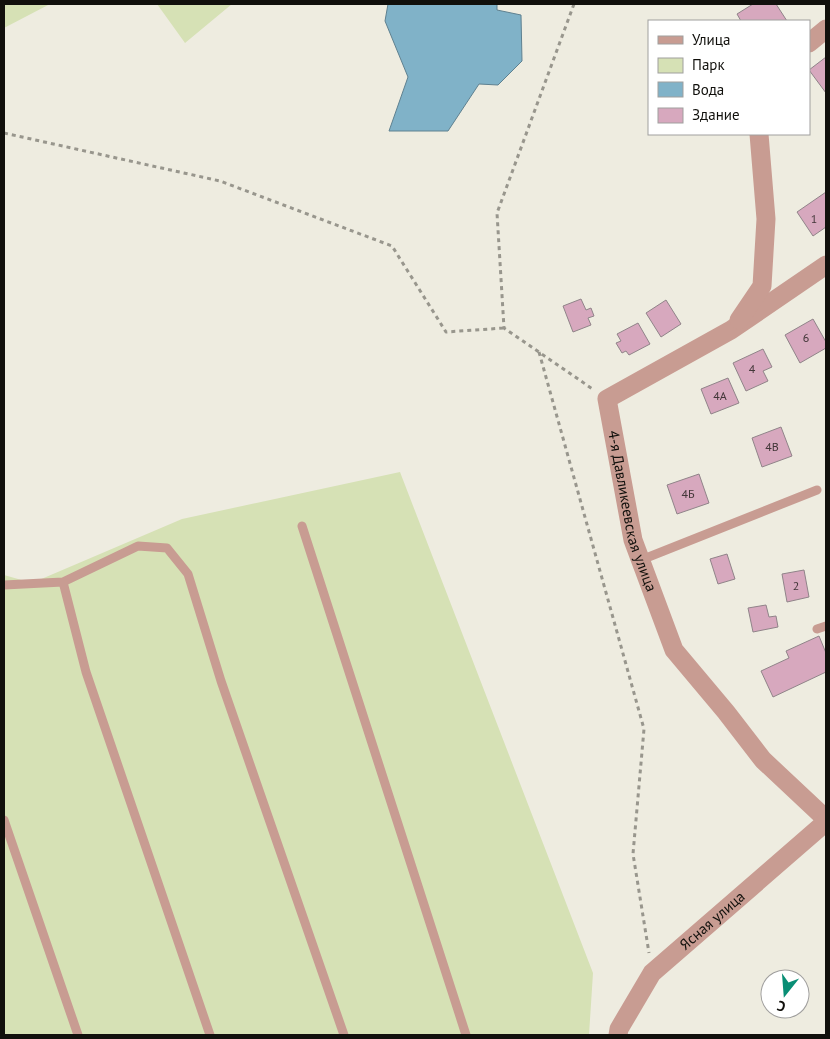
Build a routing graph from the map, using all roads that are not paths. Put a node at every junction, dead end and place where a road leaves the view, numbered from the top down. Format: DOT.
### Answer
graph roads {
  1 [pos="826,29"];
  2 [pos="810,42"];
  3 [pos="759,135"];
  4 [pos="826,265"];
  5 [pos="731,330"];
  6 [pos="817,490"];
  7 [pos="302,526"];
  8 [pos="641,560"];
  9 [pos="63,582"];
  10 [pos="4,585"];
  11 [pos="826,626"];
  12 [pos="816,629"];
  13 [pos="4,820"];
  14 [pos="826,820"];
  15 [pos="78,1035"];
  16 [pos="210,1035"];
  17 [pos="344,1035"];
  18 [pos="466,1035"];
  19 [pos="618,1035"];
  1 -- 2 [label="street"];
  3 -- 5 [label="street"];
  4 -- 5 [label="street"];
  5 -- 8 [label="street, 4-я Давликеевская улица"];
  6 -- 8 [label="lane"];
  7 -- 18 [label="lane"];
  8 -- 14 [label="street, 4-я Давликеевская улица"];
  9 -- 10 [label="lane"];
  9 -- 16 [label="lane"];
  9 -- 17 [label="lane"];
  11 -- 12 [label="lane"];
  13 -- 15 [label="lane"];
  14 -- 19 [label="street, Ясная улица"];
}
